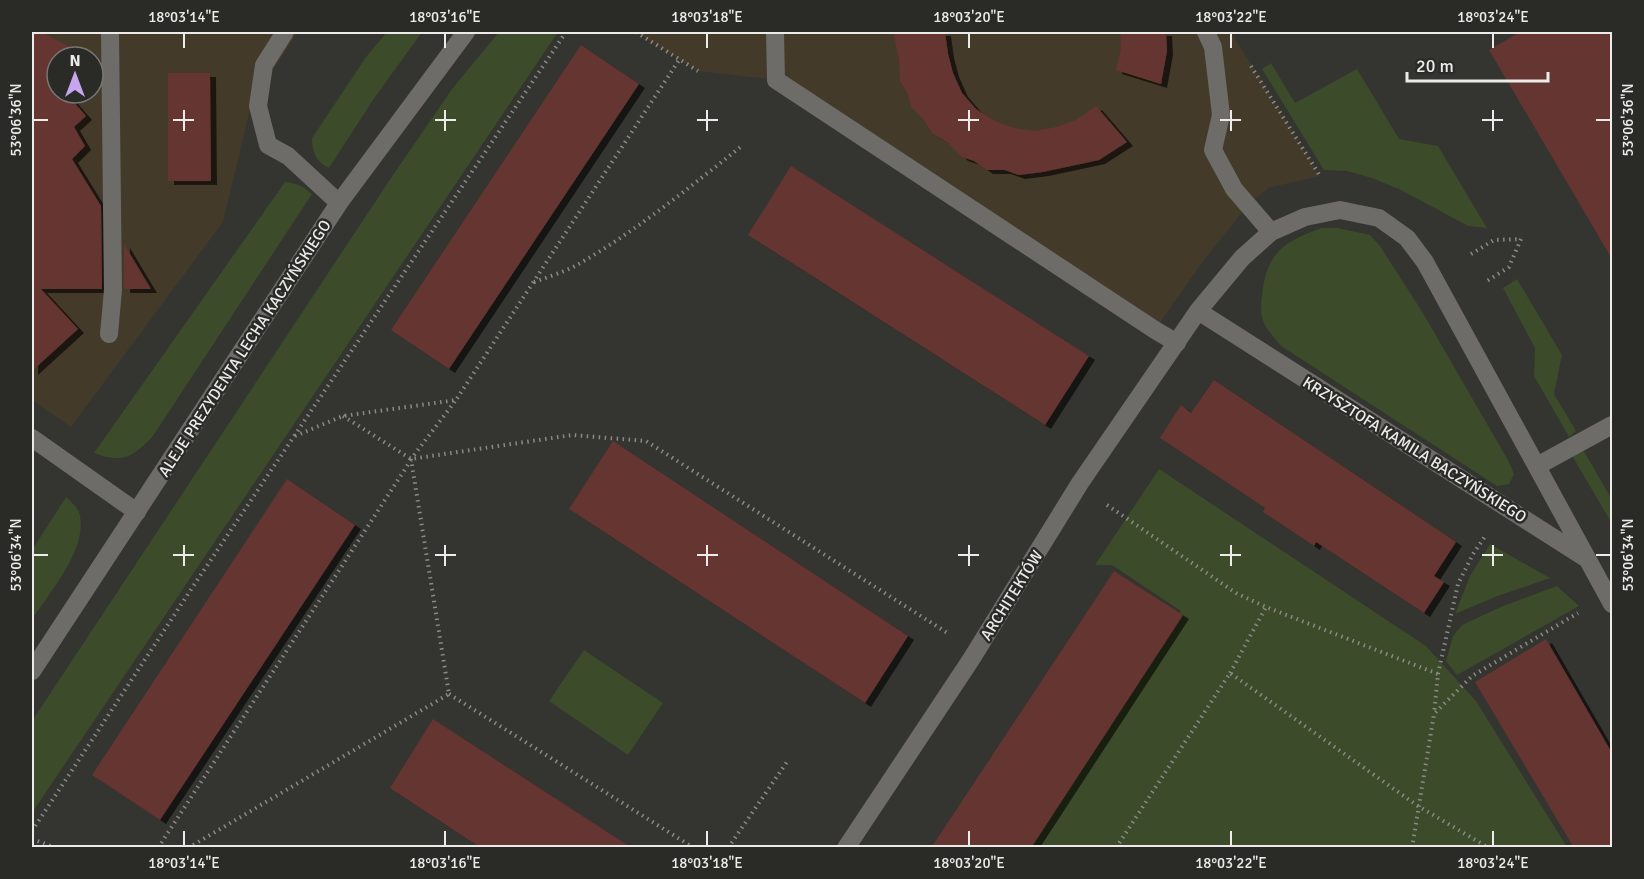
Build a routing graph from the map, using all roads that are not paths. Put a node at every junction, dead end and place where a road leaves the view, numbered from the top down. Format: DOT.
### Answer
graph roads {
  1 [pos="110,32"];
  2 [pos="285,32"];
  3 [pos="466,32"];
  4 [pos="775,32"];
  5 [pos="1206,32"];
  6 [pos="339,203"];
  7 [pos="1271,232"];
  8 [pos="1198,311"];
  9 [pos="109,334"];
  10 [pos="1177,343"];
  11 [pos="1612,425"];
  12 [pos="32,438"];
  13 [pos="1537,466"];
  14 [pos="137,512"];
  15 [pos="1589,560"];
  16 [pos="1610,600"];
  17 [pos="32,671"];
  18 [pos="846,848"];
  1 -- 9 [label="street"];
  2 -- 6 [label="street"];
  3 -- 6 [label="street, ALEJE PREZYDENTA LECHA KACZYŃSKIEGO"];
  4 -- 10 [label="street"];
  5 -- 7 [label="street"];
  6 -- 14 [label="street, ALEJE PREZYDENTA LECHA KACZYŃSKIEGO"];
  7 -- 8 [label="street, ARCHITEKTÓW"];
  7 -- 13 [label="street, ARCHITEKTÓW"];
  8 -- 10 [label="street, ARCHITEKTÓW"];
  8 -- 15 [label="street, KRZYSZTOFA KAMILA BACZYŃSKIEGO"];
  10 -- 18 [label="street, ARCHITEKTÓW"];
  11 -- 13 [label="street"];
  12 -- 14 [label="street"];
  13 -- 15 [label="street, ARCHITEKTÓW"];
  14 -- 17 [label="street, ALEJE PREZYDENTA LECHA KACZYŃSKIEGO"];
  15 -- 16 [label="street"];
}
